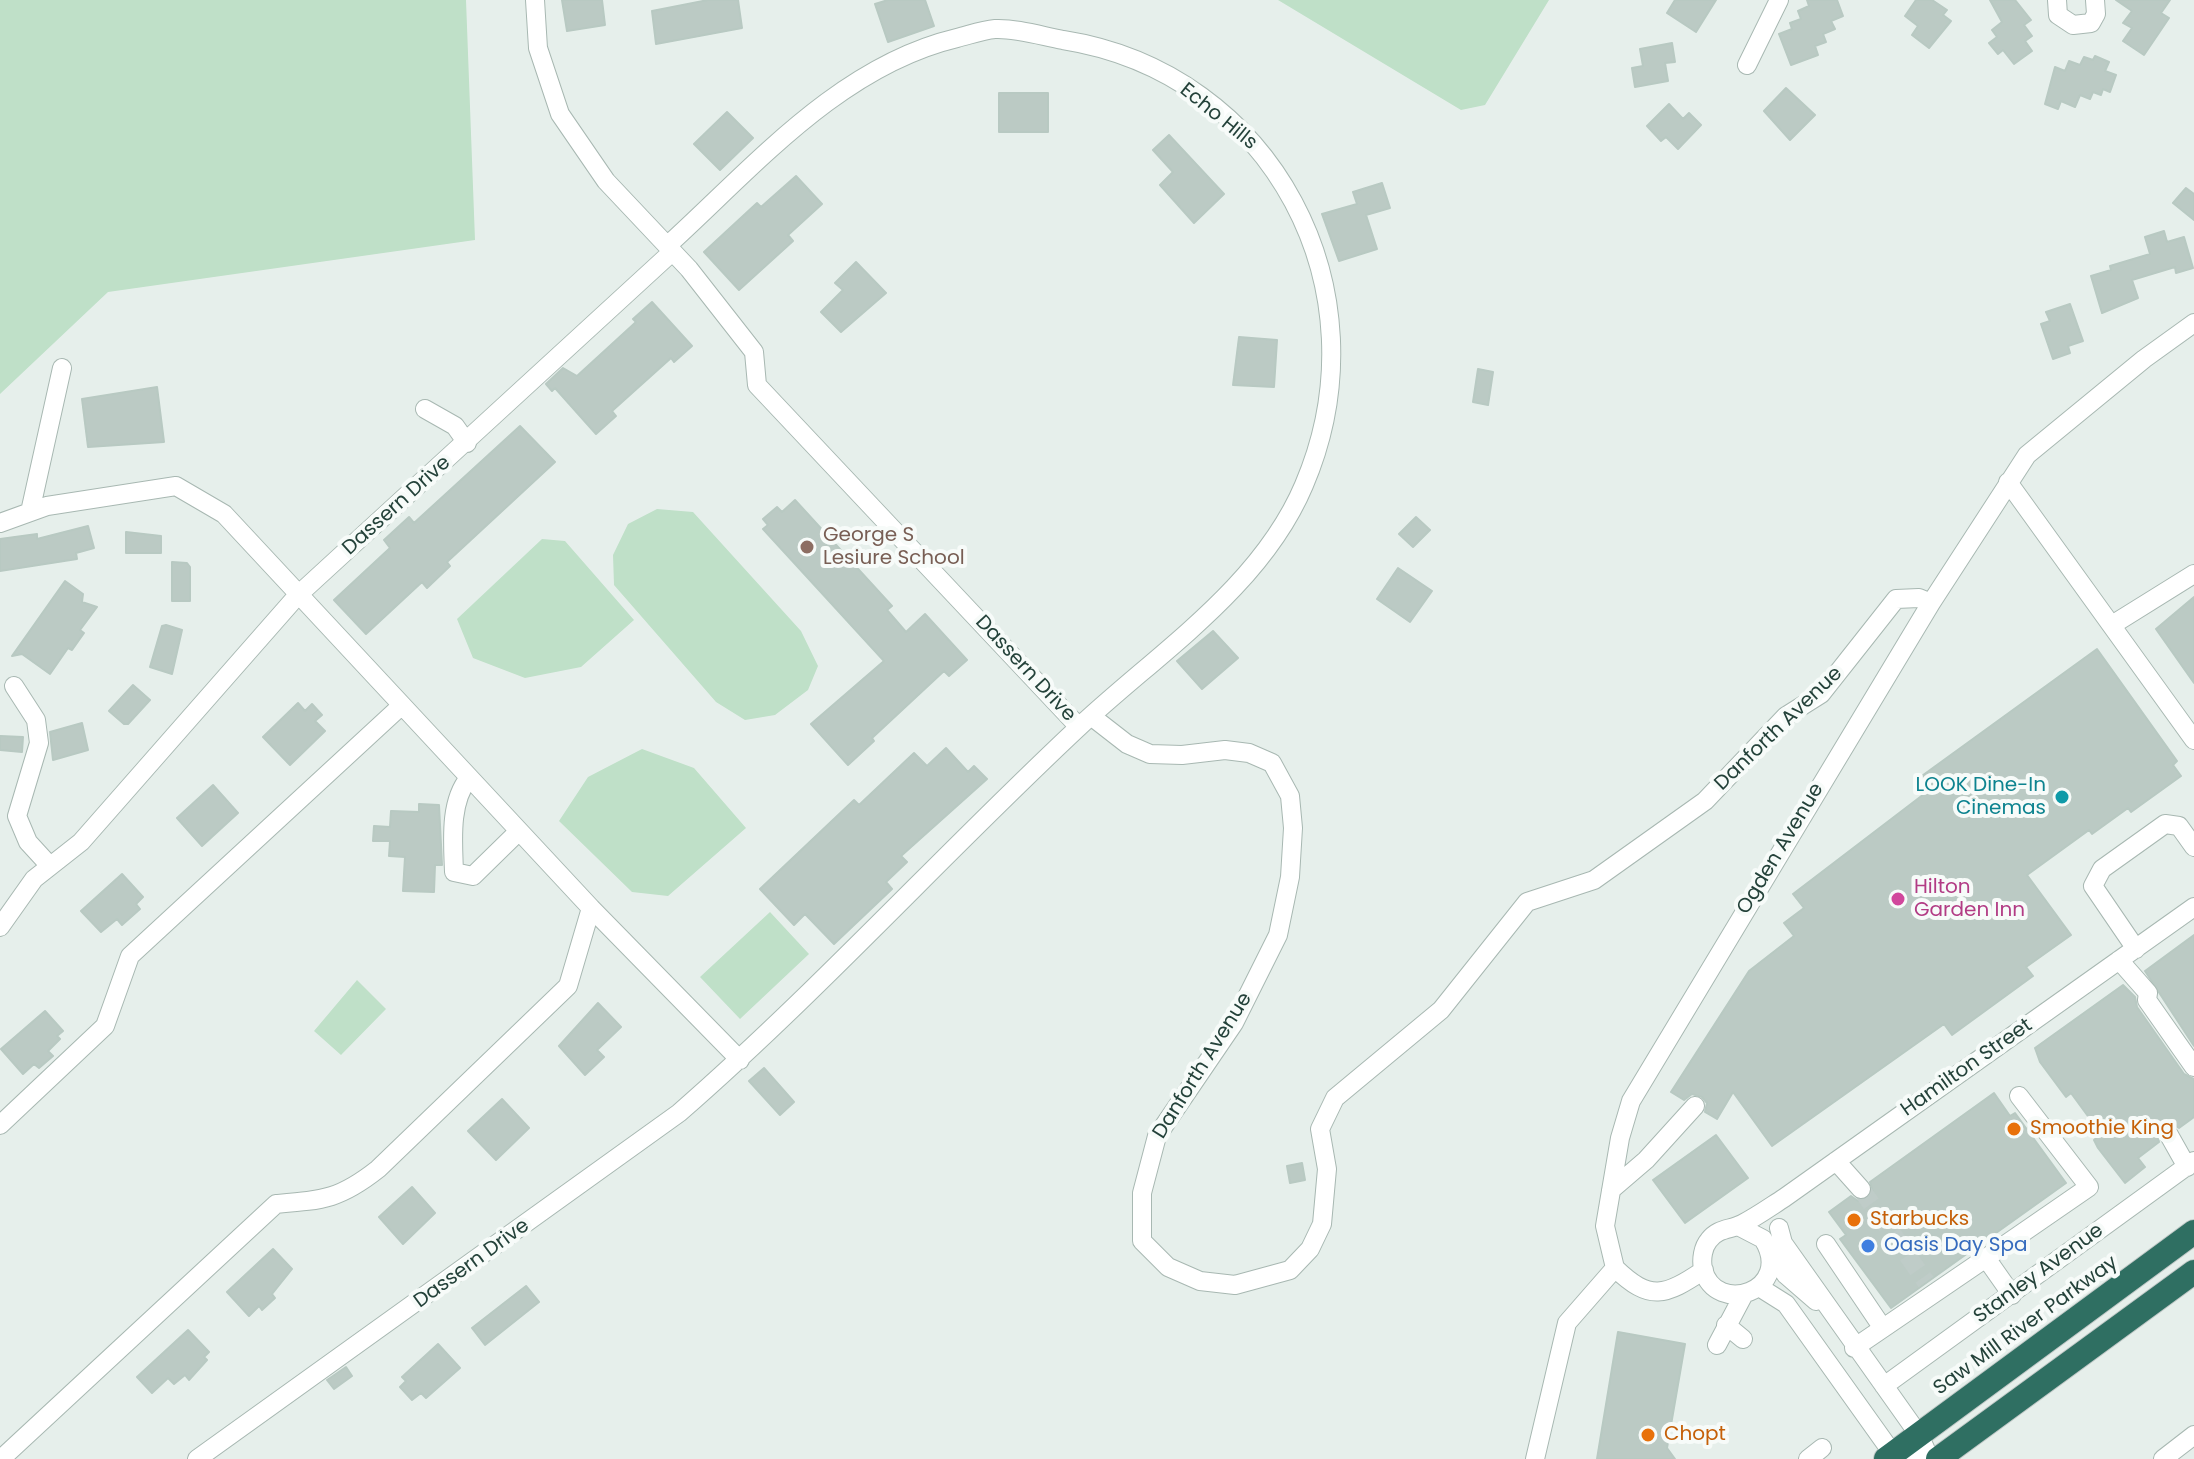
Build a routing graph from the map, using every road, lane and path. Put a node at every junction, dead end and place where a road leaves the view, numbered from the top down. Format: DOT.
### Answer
graph roads {
  1 [pos="535,0"];
  2 [pos="1779,0"];
  3 [pos="2057,0"];
  4 [pos="2095,0"];
  5 [pos="1747,65"];
  6 [pos="669,249"];
  7 [pos="2194,323"];
  8 [pos="62,368"];
  9 [pos="425,409"];
  10 [pos="467,443"];
  11 [pos="2008,482"];
  12 [pos="30,512"];
  13 [pos="0,523"];
  14 [pos="2194,574"];
  15 [pos="297,596"];
  16 [pos="1931,603"];
  17 [pos="2112,625"];
  18 [pos="14,686"];
  19 [pos="401,706"];
  20 [pos="1085,721"];
  21 [pos="2191,732"];
  22 [pos="469,778"];
  23 [pos="519,831"];
  24 [pos="2194,847"];
  25 [pos="50,866"];
  26 [pos="2194,907"];
  27 [pos="591,908"];
  28 [pos="0,927"];
  29 [pos="2136,949"];
  30 [pos="2119,960"];
  31 [pos="740,1060"];
  32 [pos="2194,1067"];
  33 [pos="2019,1096"];
  34 [pos="1695,1106"];
  35 [pos="0,1125"];
  36 [pos="2169,1135"];
  37 [pos="1836,1161"];
  38 [pos="2190,1164"];
  39 [pos="1798,1188"];
  40 [pos="1861,1189"];
  41 [pos="1611,1190"];
  42 [pos="1738,1226"];
  43 [pos="1779,1228"];
  44 [pos="2194,1232"];
  45 [pos="1826,1244"];
  46 [pos="1769,1249"];
  47 [pos="1986,1258"];
  48 [pos="1615,1268"];
  49 [pos="1704,1270"];
  50 [pos="2194,1272"];
  51 [pos="1743,1292"];
  52 [pos="2012,1295"];
  53 [pos="1828,1311"];
  54 [pos="1728,1324"];
  55 [pos="1882,1327"];
  56 [pos="1743,1339"];
  57 [pos="1717,1345"];
  58 [pos="1854,1348"];
  59 [pos="1884,1386"];
  60 [pos="1919,1435"];
  61 [pos="2194,1435"];
  62 [pos="1898,1457"];
  63 [pos="1,1459"];
  64 [pos="197,1459"];
  65 [pos="1535,1459"];
  66 [pos="1930,1459"];
  67 [pos="1938,1459"];
  68 [pos="2163,1459"];
  1 -- 6 [label="street, Dassern Drive"];
  2 -- 5 [label="street"];
  3 -- 4 [label="street"];
  6 -- 10 [label="street, Dassern Drive"];
  6 -- 20 [label="street, Dassern Drive"];
  6 -- 20 [label="street, Echo Hills"];
  7 -- 11 [label="street, Ogden Avenue"];
  8 -- 12 [label="street"];
  9 -- 10 [label="street"];
  10 -- 15 [label="street, Dassern Drive"];
  11 -- 16 [label="street, Ogden Avenue"];
  11 -- 17 [label="street"];
  12 -- 13 [label="street"];
  12 -- 15 [label="street"];
  14 -- 17 [label="street"];
  15 -- 19 [label="street"];
  15 -- 25 [label="street, Dassern Drive"];
  16 -- 20 [label="street, Danforth Avenue"];
  16 -- 41 [label="street, Ogden Avenue"];
  17 -- 21 [label="street"];
  18 -- 25 [label="street"];
  19 -- 22 [label="street"];
  19 -- 35 [label="street"];
  20 -- 31 [label="street, Dassern Drive"];
  22 -- 23 [label="street"];
  22 -- 23 [label="street"];
  23 -- 27 [label="street"];
  24 -- 29 [label="street"];
  25 -- 28 [label="street, Dassern Drive"];
  26 -- 29 [label="street, Hamilton Street"];
  27 -- 31 [label="street"];
  27 -- 63 [label="street"];
  29 -- 30 [label="street, Hamilton Street"];
  30 -- 32 [label="street"];
  30 -- 37 [label="street, Hamilton Street"];
  31 -- 64 [label="street, Dassern Drive"];
  33 -- 47 [label="street"];
  34 -- 41 [label="street"];
  36 -- 38 [label="street"];
  37 -- 39 [label="street, Hamilton Street"];
  37 -- 40 [label="street"];
  38 -- 52 [label="street, Stanley Avenue"];
  39 -- 42 [label="street, Hamilton Street"];
  39 -- 43 [label="street"];
  41 -- 48 [label="street, Ogden Avenue"];
  42 -- 46 [label="street"];
  42 -- 49 [label="street"];
  43 -- 46 [label="street"];
  43 -- 53 [label="street"];
  44 -- 60 [label="highway, Saw Mill River Parkway"];
  45 -- 55 [label="street"];
  46 -- 51 [label="street"];
  46 -- 53 [label="street"];
  47 -- 52 [label="street"];
  47 -- 55 [label="street"];
  48 -- 49 [label="street"];
  48 -- 65 [label="street"];
  49 -- 51 [label="street"];
  50 -- 67 [label="highway"];
  51 -- 54 [label="street"];
  51 -- 62 [label="street"];
  52 -- 59 [label="street, Stanley Avenue"];
  53 -- 58 [label="street"];
  54 -- 56 [label="street"];
  54 -- 57 [label="street"];
  55 -- 58 [label="street"];
  58 -- 59 [label="street"];
  59 -- 60 [label="street"];
  60 -- 62 [label="highway, Saw Mill River Parkway"];
  60 -- 66 [label="street"];
  61 -- 68 [label="street"];
}
